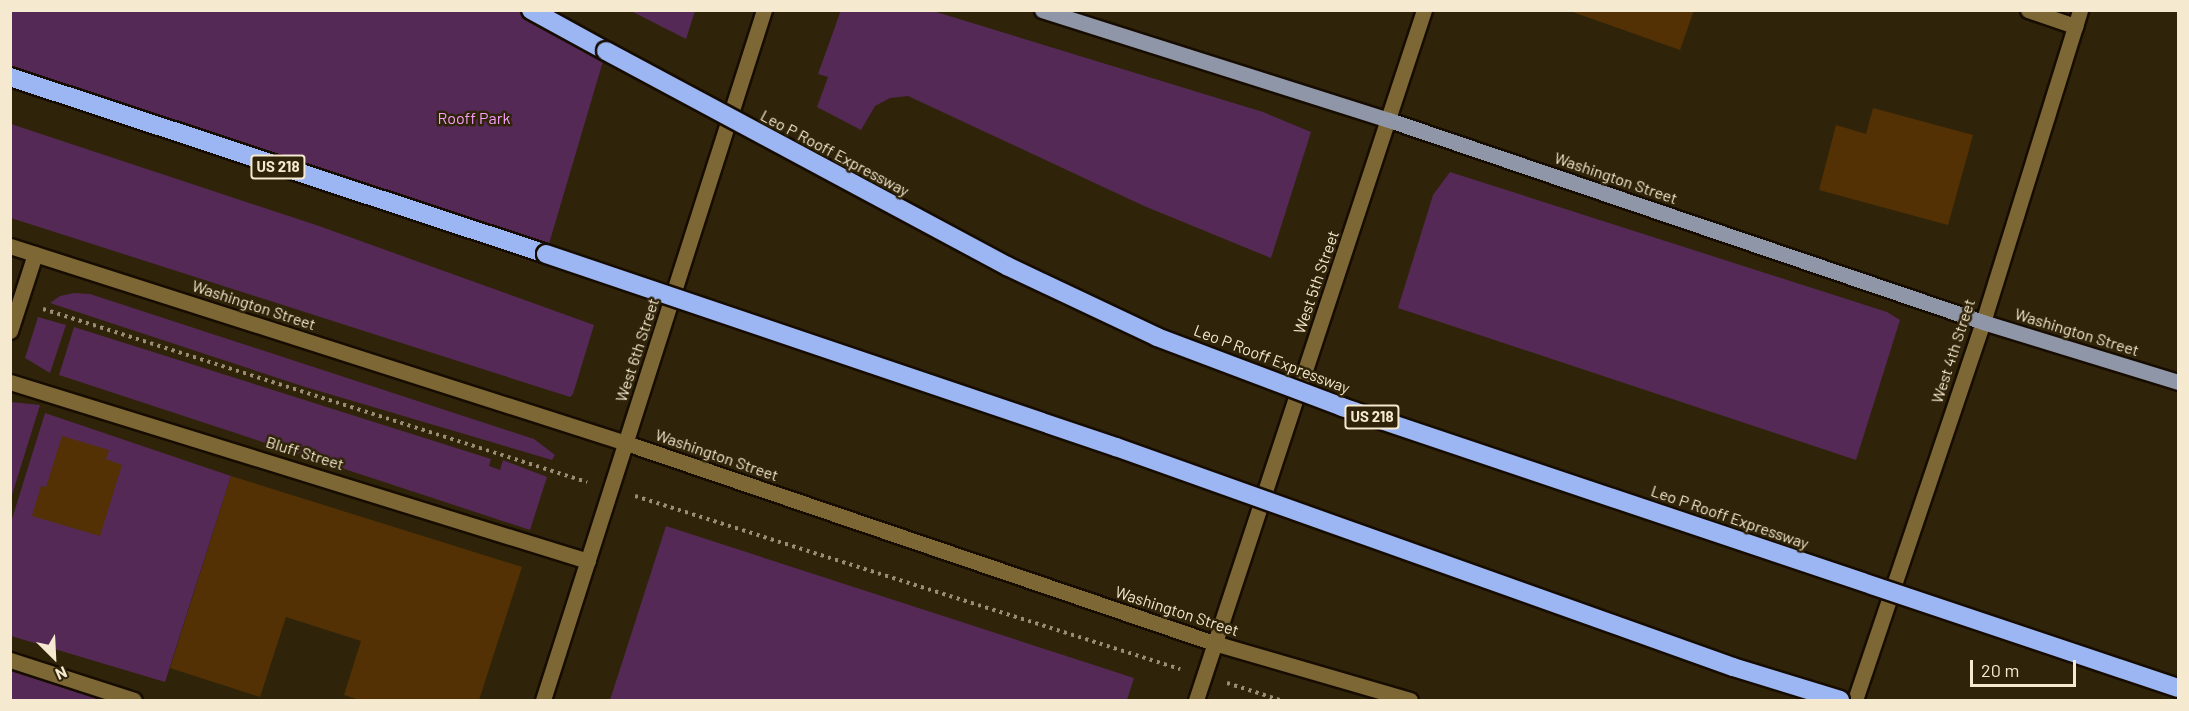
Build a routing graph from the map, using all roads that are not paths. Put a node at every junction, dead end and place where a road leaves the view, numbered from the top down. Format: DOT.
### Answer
graph roads {
  1 [pos="531,10"];
  2 [pos="764,10"];
  3 [pos="1042,10"];
  4 [pos="1424,10"];
  5 [pos="2028,10"];
  6 [pos="2080,10"];
  7 [pos="2075,26"];
  8 [pos="10,77"];
  9 [pos="1389,120"];
  10 [pos="10,246"];
  11 [pos="35,254"];
  12 [pos="1983,321"];
  13 [pos="10,331"];
  14 [pos="10,382"];
  15 [pos="2178,382"];
  16 [pos="626,443"];
  17 [pos="588,561"];
  18 [pos="1214,643"];
  19 [pos="10,660"];
  20 [pos="2178,688"];
  21 [pos="134,700"];
  22 [pos="543,700"];
  23 [pos="1196,700"];
  24 [pos="1410,700"];
  25 [pos="1840,700"];
  26 [pos="1855,700"];
  1 -- 20 [label="highway, Leo P Rooff Expressway / US 218, bridge"];
  2 -- 16 [label="street, West 6th Street"];
  3 -- 9 [label="main road, Washington Street"];
  4 -- 9 [label="street, West 5th Street"];
  5 -- 7 [label="street"];
  6 -- 7 [label="street, West 4th Street"];
  7 -- 12 [label="street, West 4th Street"];
  8 -- 25 [label="highway, US 218, bridge"];
  9 -- 12 [label="main road, Washington Street"];
  9 -- 18 [label="street, West 5th Street"];
  10 -- 11 [label="street, Washington Street"];
  11 -- 13 [label="street"];
  11 -- 16 [label="street, Washington Street"];
  12 -- 15 [label="main road, Washington Street"];
  12 -- 26 [label="street, West 4th Street"];
  14 -- 17 [label="street, Bluff Street"];
  16 -- 17 [label="street, West 6th Street"];
  16 -- 18 [label="street, Washington Street"];
  17 -- 22 [label="street, West 6th Street"];
  18 -- 23 [label="street, West 5th Street"];
  18 -- 24 [label="street, Washington Street"];
  19 -- 21 [label="street"];
}
